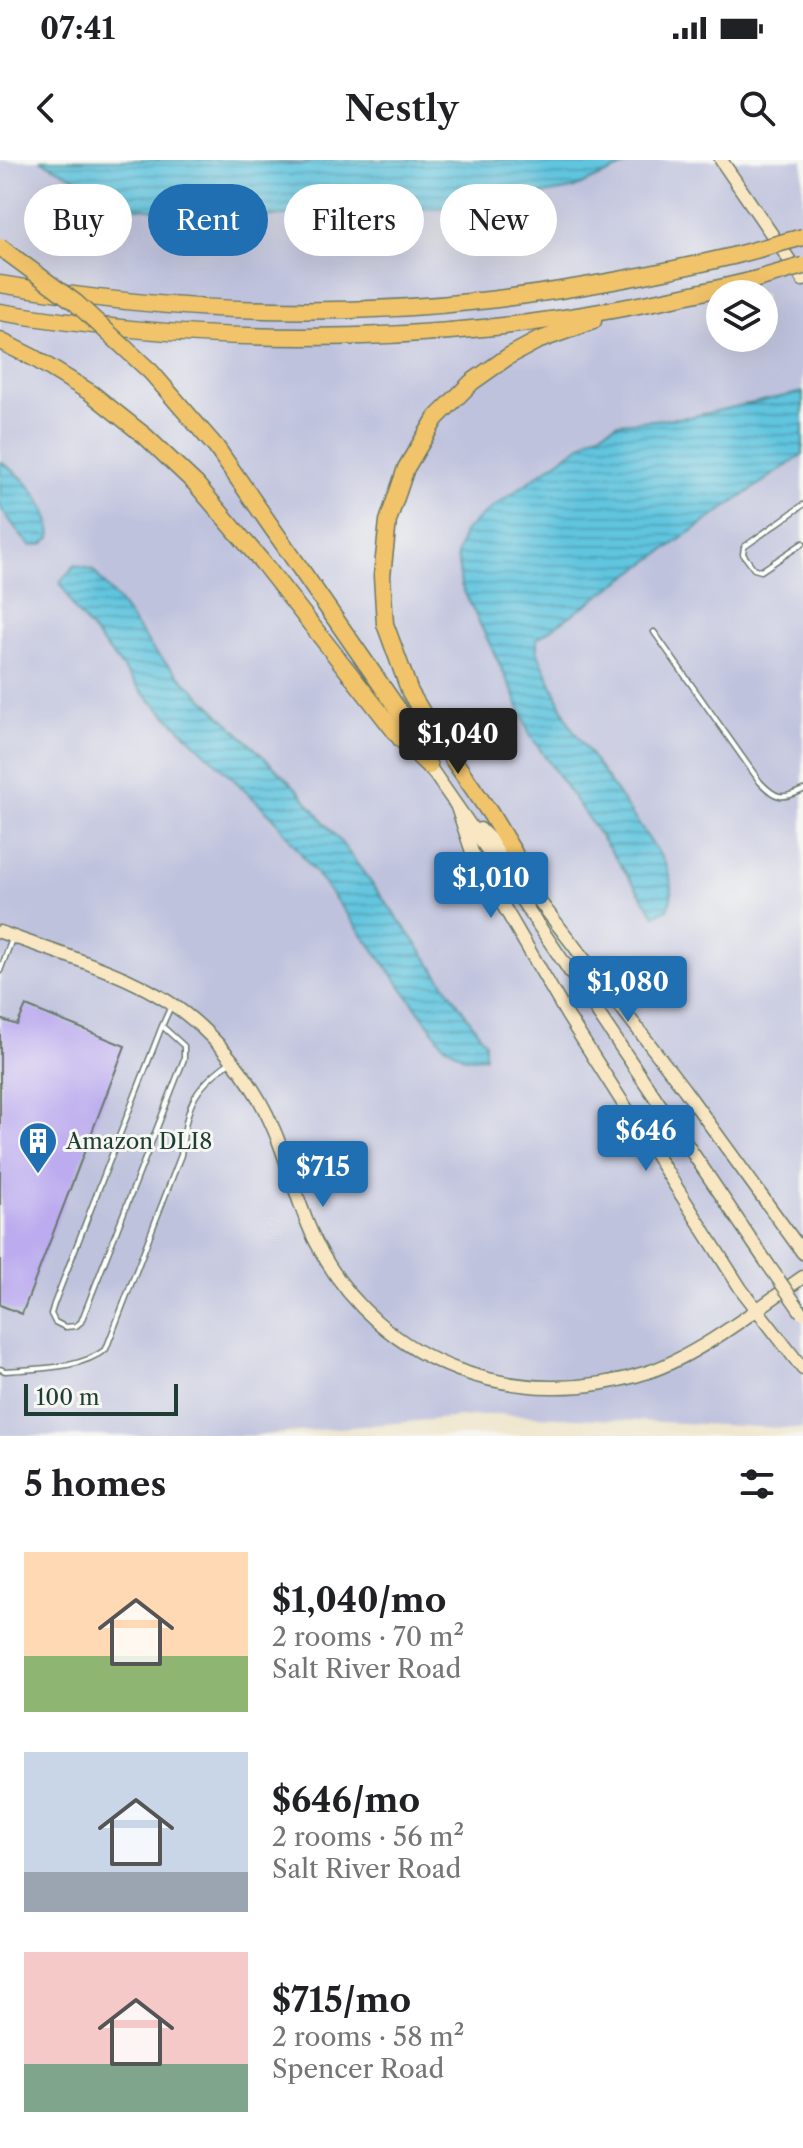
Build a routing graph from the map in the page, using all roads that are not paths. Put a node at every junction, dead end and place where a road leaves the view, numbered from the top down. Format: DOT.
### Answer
graph roads {
  1 [pos="721,160"];
  2 [pos="803,237"];
  3 [pos="0,247"];
  4 [pos="803,266"];
  5 [pos="803,280"];
  6 [pos="0,284"];
  7 [pos="640,305"];
  8 [pos="0,312"];
  9 [pos="0,341"];
  10 [pos="802,507"];
  11 [pos="803,543"];
  12 [pos="654,632"];
  13 [pos="429,766"];
  14 [pos="803,790"];
  15 [pos="457,807"];
  16 [pos="526,884"];
  17 [pos="6,934"];
  18 [pos="0,971"];
  19 [pos="172,1004"];
  20 [pos="162,1026"];
  21 [pos="232,1060"];
  22 [pos="784,1226"];
  23 [pos="803,1237"];
  24 [pos="803,1253"];
  25 [pos="803,1277"];
  26 [pos="757,1309"];
  27 [pos="802,1314"];
  28 [pos="0,1369"];
  29 [pos="803,1369"];
  1 -- 5 [label="main road"];
  2 -- 6 [label="highway, bridge"];
  3 -- 13 [label="highway, bridge"];
  4 -- 7 [label="highway, bridge"];
  7 -- 8 [label="highway"];
  7 -- 16 [label="highway"];
  9 -- 13 [label="highway"];
  10 -- 11 [label="lane"];
  12 -- 14 [label="lane"];
  13 -- 15 [label="main road"];
  15 -- 16 [label="main road"];
  15 -- 26 [label="main road"];
  15 -- 27 [label="main road, bridge"];
  16 -- 22 [label="main road"];
  17 -- 18 [label="lane"];
  17 -- 19 [label="main road"];
  19 -- 20 [label="lane"];
  19 -- 21 [label="main road"];
  20 -- 20 [label="lane"];
  21 -- 26 [label="main road"];
  21 -- 28 [label="lane"];
  22 -- 23 [label="main road"];
  22 -- 24 [label="main road"];
  25 -- 26 [label="main road"];
  26 -- 29 [label="main road"];
}
